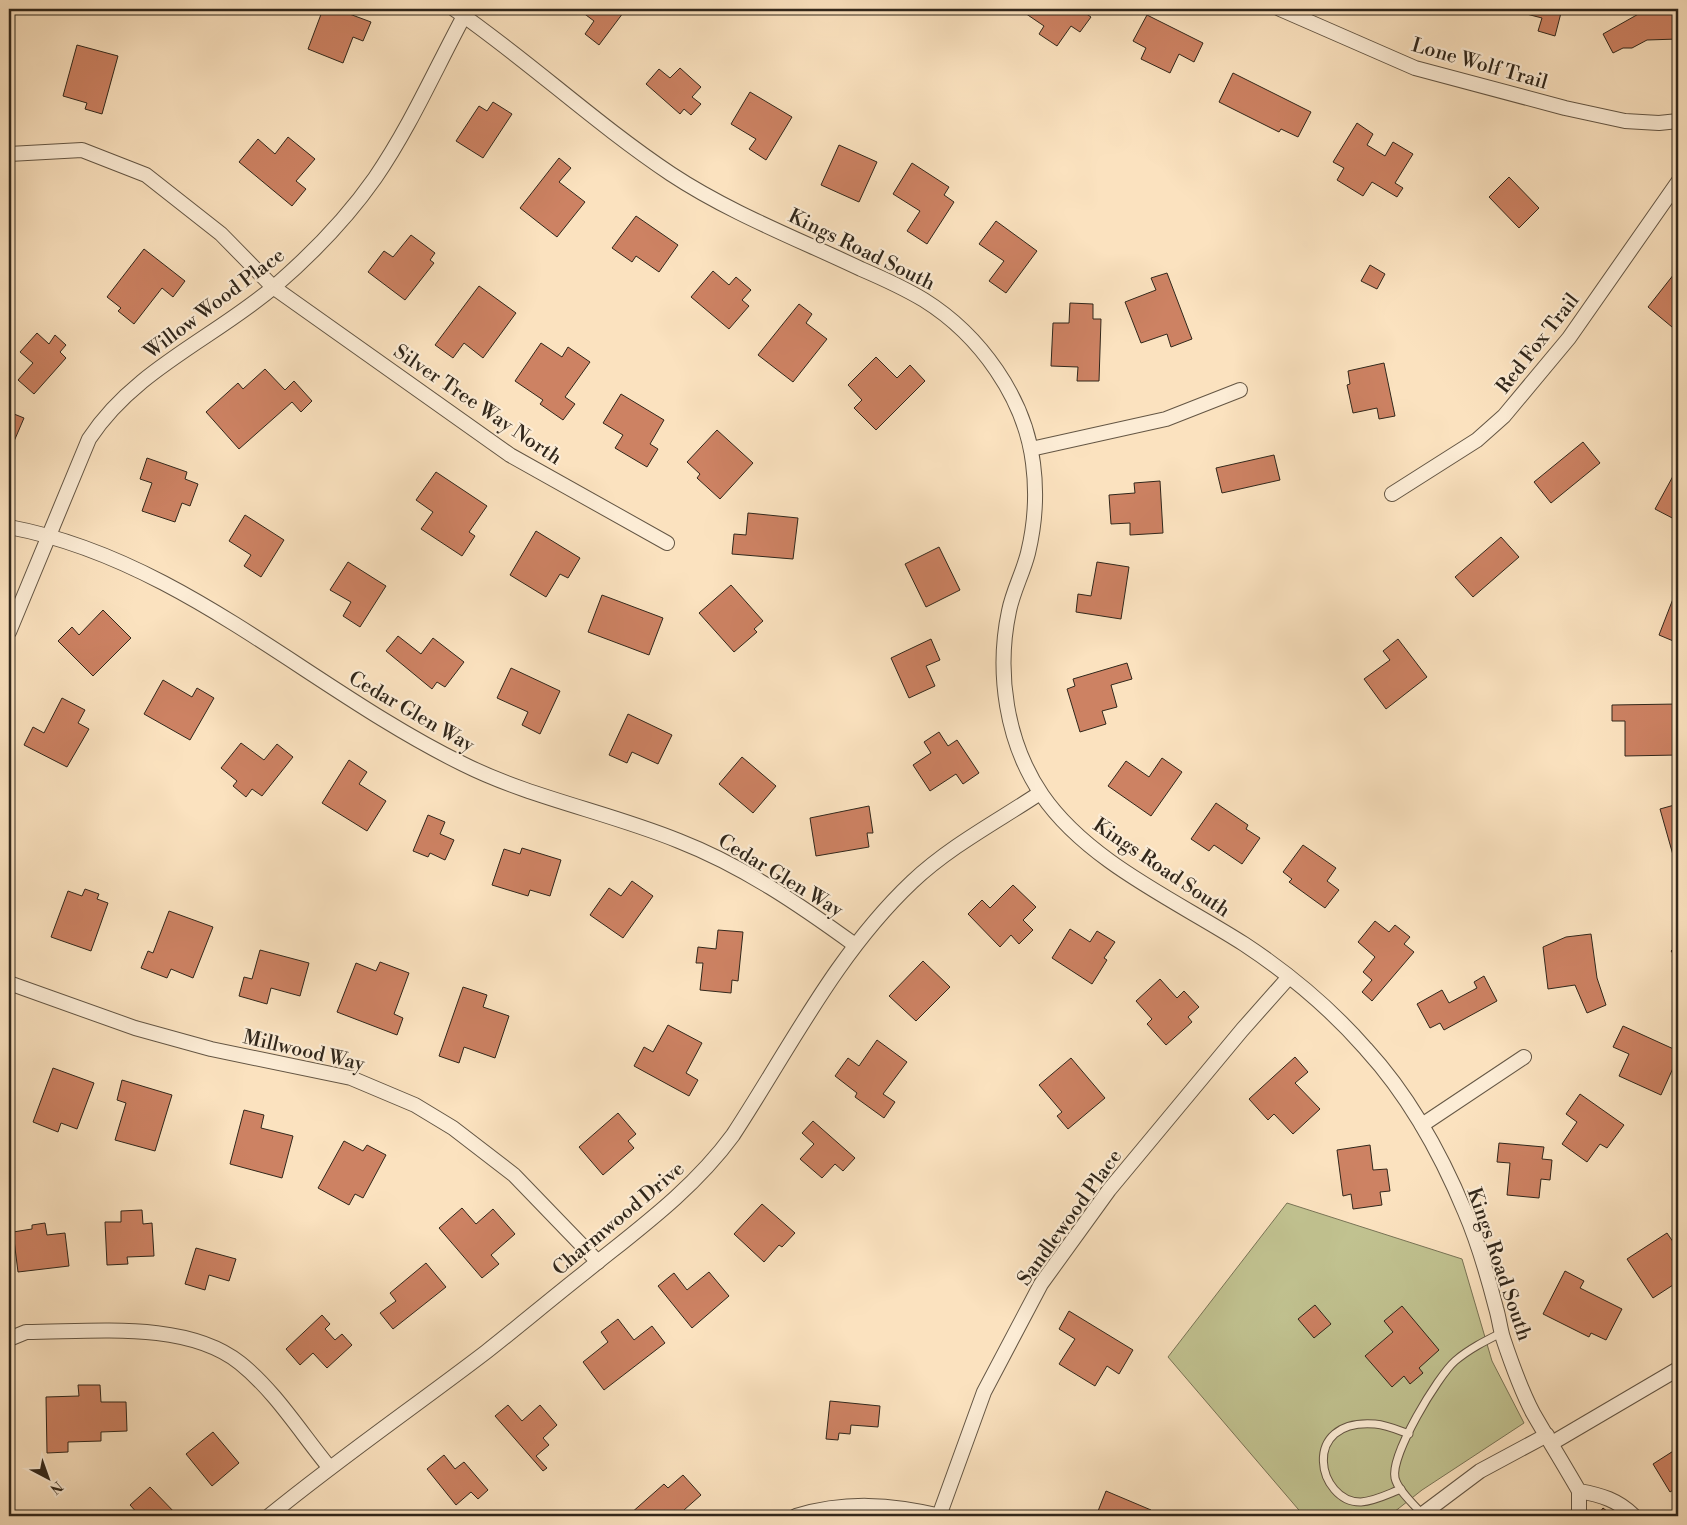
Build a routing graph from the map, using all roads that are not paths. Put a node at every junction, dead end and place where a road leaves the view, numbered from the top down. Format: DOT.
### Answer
graph roads {
  1 [pos="1280,9"];
  2 [pos="459,12"];
  3 [pos="1678,121"];
  4 [pos="9,154"];
  5 [pos="1678,182"];
  6 [pos="274,287"];
  7 [pos="1240,390"];
  8 [pos="1031,449"];
  9 [pos="1392,494"];
  10 [pos="9,527"];
  11 [pos="48,535"];
  12 [pos="667,543"];
  13 [pos="9,632"];
  14 [pos="1040,793"];
  15 [pos="855,945"];
  16 [pos="1289,977"];
  17 [pos="9,983"];
  18 [pos="1524,1057"];
  19 [pos="1422,1125"];
  20 [pos="598,1262"];
  21 [pos="1501,1333"];
  22 [pos="9,1339"];
  23 [pos="1678,1368"];
  24 [pos="1408,1434"];
  25 [pos="1549,1439"];
  26 [pos="329,1467"];
  27 [pos="1401,1489"];
  28 [pos="1579,1491"];
  29 [pos="1421,1515"];
  30 [pos="270,1516"];
  31 [pos="796,1516"];
  32 [pos="940,1516"];
  33 [pos="1579,1516"];
  34 [pos="1634,1516"];
  1 -- 3 [label="street, Lone Wolf Trail"];
  2 -- 6 [label="street, Willow Wood Place"];
  2 -- 8 [label="street, Kings Road South"];
  4 -- 6 [label="street, Silver Tree Way North"];
  5 -- 9 [label="street, Red Fox Trail"];
  6 -- 11 [label="street, Willow Wood Place"];
  6 -- 12 [label="street, Silver Tree Way North"];
  7 -- 8 [label="street"];
  8 -- 14 [label="street, Kings Road South"];
  10 -- 11 [label="street, Cedar Glen Way"];
  11 -- 13 [label="street, Willow Wood Place"];
  11 -- 15 [label="street, Cedar Glen Way"];
  14 -- 15 [label="street, Charmwood Drive"];
  14 -- 16 [label="street, Kings Road South"];
  15 -- 20 [label="street, Charmwood Drive"];
  16 -- 19 [label="street, Kings Road South"];
  16 -- 32 [label="street, Sandlewood Place"];
  17 -- 20 [label="street, Millwood Way"];
  18 -- 19 [label="street"];
  19 -- 21 [label="street, Kings Road South"];
  20 -- 26 [label="street, Charmwood Drive"];
  21 -- 24 [label="lane"];
  21 -- 25 [label="street, Kings Road South"];
  22 -- 26 [label="street"];
  23 -- 25 [label="street"];
  24 -- 27 [label="lane"];
  24 -- 27 [label="lane"];
  25 -- 28 [label="street, Kings Road South"];
  25 -- 29 [label="street"];
  26 -- 30 [label="street, Charmwood Drive"];
  27 -- 29 [label="lane"];
  28 -- 33 [label="street"];
  28 -- 34 [label="street"];
  31 -- 32 [label="street"];
}
